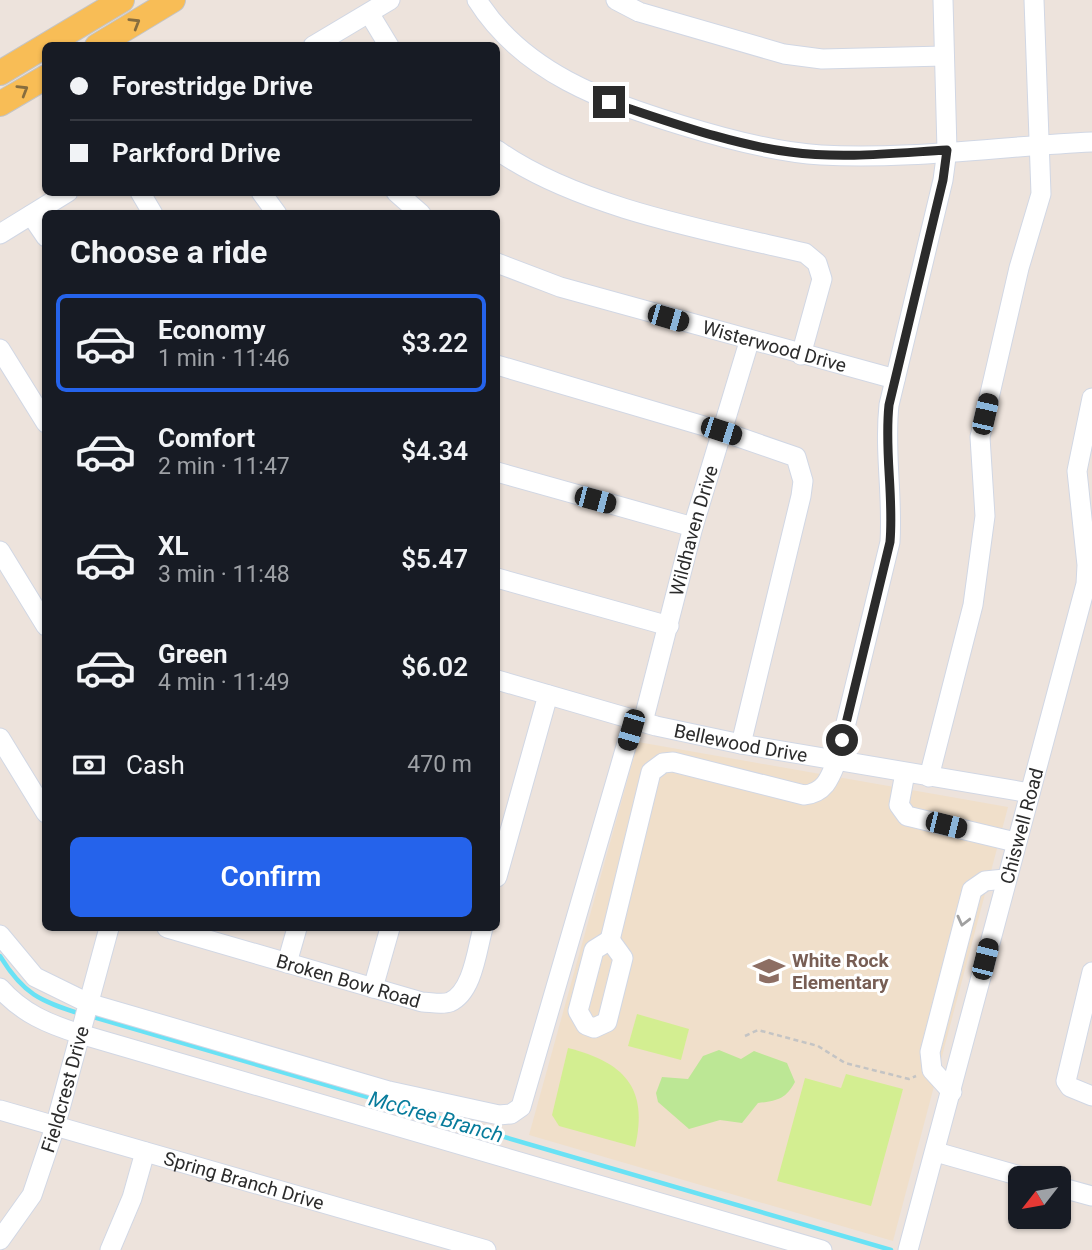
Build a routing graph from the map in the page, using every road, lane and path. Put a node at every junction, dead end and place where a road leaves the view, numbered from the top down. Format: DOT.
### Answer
graph roads {
  1 [pos="122,0"];
  2 [pos="173,0"];
  3 [pos="390,0"];
  4 [pos="477,0"];
  5 [pos="616,0"];
  6 [pos="943,0"];
  7 [pos="1034,0"];
  8 [pos="369,13"];
  9 [pos="52,42"];
  10 [pos="104,42"];
  11 [pos="320,42"];
  12 [pos="387,42"];
  13 [pos="42,48"];
  14 [pos="944,55"];
  15 [pos="0,73"];
  16 [pos="42,78"];
  17 [pos="0,104"];
  18 [pos="1092,142"];
  19 [pos="1040,144"];
  20 [pos="947,150"];
  21 [pos="500,152"];
  22 [pos="62,196"];
  23 [pos="401,196"];
  24 [pos="416,210"];
  25 [pos="32,215"];
  26 [pos="42,231"];
  27 [pos="0,234"];
  28 [pos="500,264"];
  29 [pos="748,342"];
  30 [pos="0,349"];
  31 [pos="801,355"];
  32 [pos="500,366"];
  33 [pos="895,379"];
  34 [pos="1092,398"];
  35 [pos="42,416"];
  36 [pos="721,431"];
  37 [pos="500,473"];
  38 [pos="693,527"];
  39 [pos="0,551"];
  40 [pos="500,579"];
  41 [pos="42,619"];
  42 [pos="669,626"];
  43 [pos="500,681"];
  44 [pos="548,695"];
  45 [pos="639,721"];
  46 [pos="0,738"];
  47 [pos="741,744"];
  48 [pos="837,760"];
  49 [pos="905,773"];
  50 [pos="929,777"];
  51 [pos="1030,793"];
  52 [pos="42,804"];
  53 [pos="1015,842"];
  54 [pos="500,866"];
  55 [pos="1005,879"];
  56 [pos="108,931"];
  57 [pos="296,931"];
  58 [pos="389,931"];
  59 [pos="482,931"];
  60 [pos="202,933"];
  61 [pos="0,934"];
  62 [pos="610,940"];
  63 [pos="287,963"];
  64 [pos="1092,972"];
  65 [pos="0,988"];
  66 [pos="373,988"];
  67 [pos="88,1003"];
  68 [pos="80,1032"];
  69 [pos="745,1036"];
  70 [pos="932,1070"];
  71 [pos="952,1092"];
  72 [pos="1092,1096"];
  73 [pos="0,1110"];
  74 [pos="55,1127"];
  75 [pos="145,1152"];
  76 [pos="936,1152"];
  77 [pos="1008,1173"];
  78 [pos="1071,1190"];
  79 [pos="1092,1196"];
  80 [pos="0,1240"];
  81 [pos="117,1248"];
  82 [pos="486,1250"];
  83 [pos="822,1250"];
  84 [pos="908,1250"];
  1 -- 9 [label="main road"];
  10 -- 2 [label="main road, one-way"];
  3 -- 8 [label="street"];
  4 -- 20 [label="street"];
  5 -- 14 [label="street"];
  6 -- 14 [label="street"];
  7 -- 19 [label="street"];
  8 -- 11 [label="street"];
  8 -- 12 [label="street"];
  13 -- 15 [label="main road"];
  14 -- 20 [label="street"];
  17 -- 16 [label="main road, one-way"];
  18 -- 19 [label="street"];
  19 -- 20 [label="street"];
  19 -- 50 [label="street"];
  20 -- 33 [label="street"];
  21 -- 31 [label="street"];
  22 -- 25 [label="street"];
  23 -- 24 [label="street"];
  25 -- 26 [label="street"];
  25 -- 27 [label="street"];
  28 -- 29 [label="street, Wisterwood Drive"];
  29 -- 31 [label="street, Wisterwood Drive"];
  29 -- 36 [label="street, Wildhaven Drive"];
  30 -- 35 [label="street"];
  31 -- 33 [label="street, Wisterwood Drive"];
  32 -- 36 [label="street"];
  33 -- 48 [label="street"];
  34 -- 51 [label="street, Chiswell Road"];
  36 -- 38 [label="street, Wildhaven Drive"];
  36 -- 47 [label="street"];
  37 -- 38 [label="street"];
  38 -- 42 [label="street, Wildhaven Drive"];
  39 -- 41 [label="street"];
  40 -- 42 [label="street"];
  42 -- 45 [label="street, Wildhaven Drive"];
  43 -- 44 [label="street, Bellewood Drive"];
  44 -- 45 [label="street, Bellewood Drive"];
  44 -- 54 [label="street"];
  45 -- 47 [label="street, Bellewood Drive"];
  45 -- 67 [label="street, Wildhaven Drive"];
  46 -- 52 [label="street"];
  47 -- 48 [label="street, Bellewood Drive"];
  48 -- 49 [label="street, Bellewood Drive"];
  48 -- 62 [label="street"];
  49 -- 50 [label="street, Bellewood Drive"];
  49 -- 53 [label="street"];
  50 -- 51 [label="street, Bellewood Drive"];
  51 -- 53 [label="street, Chiswell Road"];
  53 -- 55 [label="street, Chiswell Road"];
  55 -- 70 [label="street, one-way"];
  55 -- 71 [label="street, Chiswell Road"];
  56 -- 67 [label="street, Fieldcrest Drive"];
  57 -- 63 [label="street"];
  58 -- 66 [label="street"];
  59 -- 66 [label="street, Broken Bow Road"];
  60 -- 63 [label="street, Broken Bow Road"];
  61 -- 67 [label="street, Wildhaven Drive"];
  63 -- 66 [label="street, Broken Bow Road"];
  64 -- 72 [label="street"];
  65 -- 68 [label="street"];
  67 -- 68 [label="street, Fieldcrest Drive"];
  68 -- 74 [label="street, Fieldcrest Drive"];
  68 -- 83 [label="street"];
  69 -- 70 [label="path"];
  70 -- 71 [label="street"];
  71 -- 76 [label="street, Chiswell Road"];
  73 -- 74 [label="street, Spring Branch Drive"];
  74 -- 75 [label="street, Spring Branch Drive"];
  74 -- 80 [label="street, Fieldcrest Drive"];
  75 -- 81 [label="street"];
  75 -- 82 [label="street, Spring Branch Drive"];
  76 -- 77 [label="street"];
  76 -- 84 [label="street, Chiswell Road"];
  78 -- 79 [label="street"];
}
